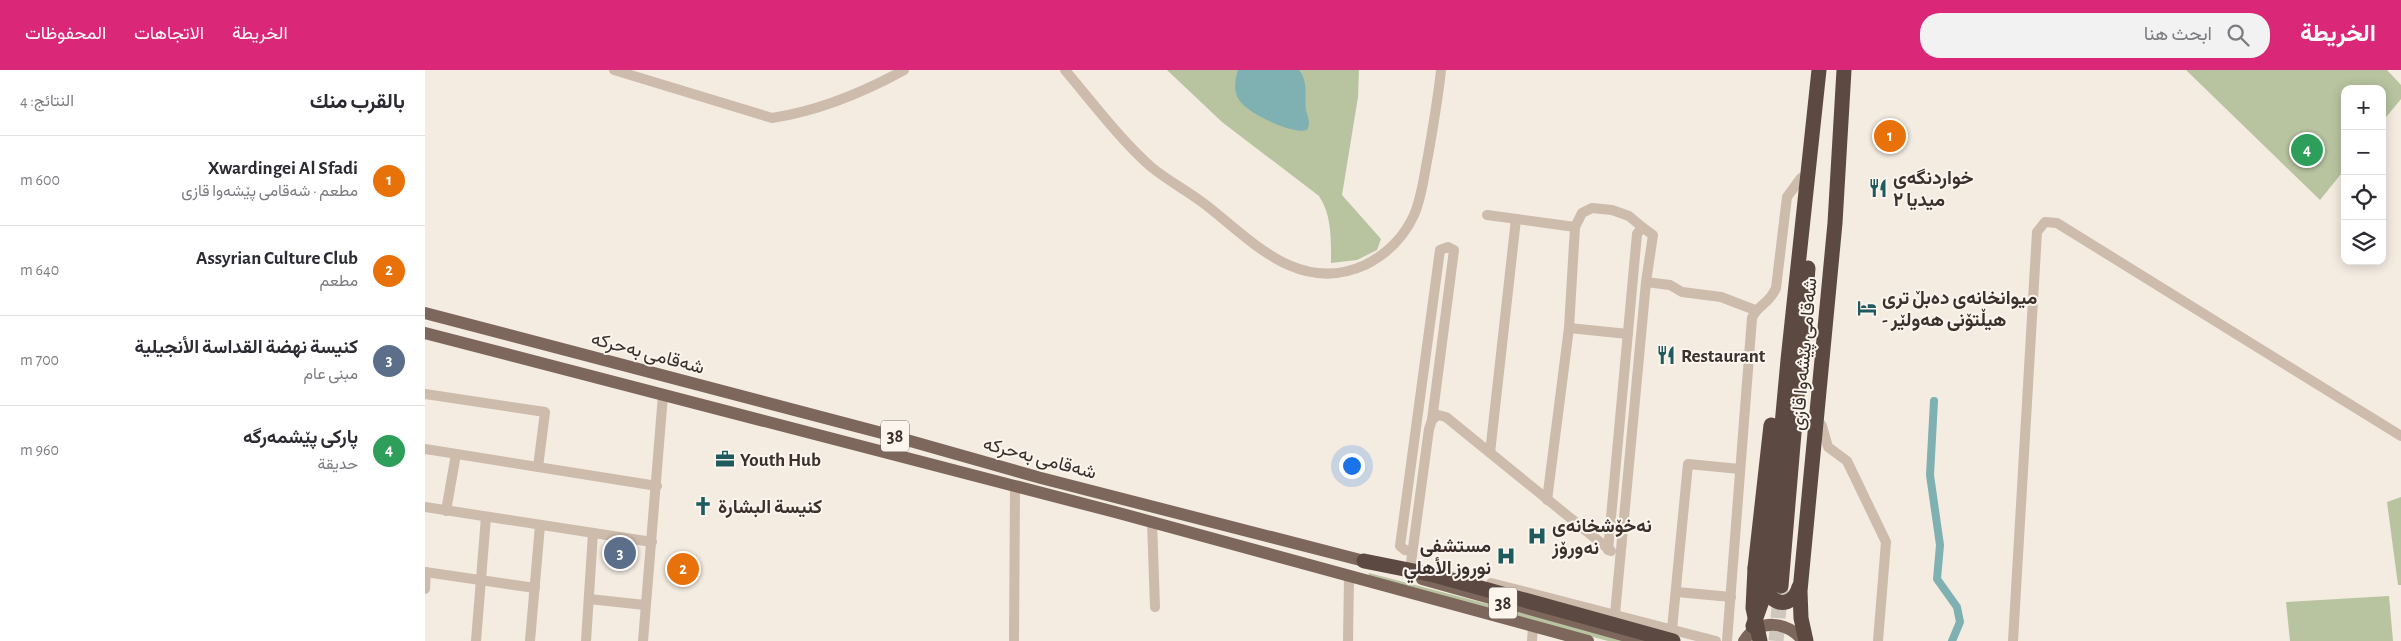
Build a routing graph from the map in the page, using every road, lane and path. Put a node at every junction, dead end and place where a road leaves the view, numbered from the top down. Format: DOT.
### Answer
graph roads {
  1 [pos="614,70"];
  2 [pos="904,70"];
  3 [pos="1065,70"];
  4 [pos="1441,70"];
  5 [pos="1821,70"];
  6 [pos="1843,70"];
  7 [pos="1815,102"];
  8 [pos="1801,178"];
  9 [pos="1487,215"];
  10 [pos="1517,219"];
  11 [pos="1575,226"];
  12 [pos="1641,227"];
  13 [pos="1645,282"];
  14 [pos="1755,310"];
  15 [pos="425,313"];
  16 [pos="1569,328"];
  17 [pos="425,332"];
  18 [pos="1628,334"];
  19 [pos="425,394"];
  20 [pos="663,394"];
  21 [pos="1432,420"];
  22 [pos="1817,420"];
  23 [pos="2401,436"];
  24 [pos="425,449"];
  25 [pos="1491,453"];
  26 [pos="456,454"];
  27 [pos="537,467"];
  28 [pos="1740,469"];
  29 [pos="657,486"];
  30 [pos="1015,487"];
  31 [pos="1547,500"];
  32 [pos="425,508"];
  33 [pos="446,511"];
  34 [pos="486,517"];
  35 [pos="1152,522"];
  36 [pos="540,525"];
  37 [pos="593,533"];
  38 [pos="652,542"];
  39 [pos="1608,550"];
  40 [pos="1412,551"];
  41 [pos="1619,555"];
  42 [pos="1365,561"];
  43 [pos="1410,570"];
  44 [pos="426,572"];
  45 [pos="1349,577"];
  46 [pos="481,579"];
  47 [pos="1767,580"];
  48 [pos="1791,584"];
  49 [pos="1468,585"];
  50 [pos="535,588"];
  51 [pos="425,589"];
  52 [pos="1677,592"];
  53 [pos="1731,597"];
  54 [pos="589,599"];
  55 [pos="645,605"];
  56 [pos="1155,607"];
  57 [pos="1615,614"];
  58 [pos="1533,626"];
  59 [pos="1669,636"];
  60 [pos="1747,638"];
  61 [pos="476,641"];
  62 [pos="530,641"];
  63 [pos="586,641"];
  64 [pos="643,641"];
  65 [pos="1014,641"];
  66 [pos="1348,641"];
  67 [pos="1532,641"];
  68 [pos="1588,641"];
  69 [pos="1644,641"];
  70 [pos="1716,641"];
  71 [pos="1727,641"];
  72 [pos="1804,641"];
  73 [pos="1878,641"];
  74 [pos="2013,641"];
  1 -- 2 [label="street"];
  3 -- 4 [label="street"];
  5 -- 7 [label="highway, شەقامی پێشەوا قازی"];
  5 -- 48 [label="highway, شەقامی پێشەوا قازی"];
  6 -- 22 [label="highway, شەقامی پێشەوا قازی"];
  6 -- 48 [label="highway, شەقامی پێشەوا قازی"];
  7 -- 8 [label="highway"];
  7 -- 47 [label="highway, شەقامی پێشەوا قازی"];
  8 -- 14 [label="street"];
  8 -- 60 [label="highway, bridge"];
  9 -- 10 [label="street"];
  10 -- 11 [label="street"];
  10 -- 25 [label="street"];
  11 -- 12 [label="street"];
  11 -- 16 [label="street"];
  12 -- 13 [label="street"];
  12 -- 18 [label="street"];
  13 -- 14 [label="street"];
  13 -- 41 [label="street"];
  14 -- 28 [label="street"];
  15 -- 42 [label="main road, شەقامی بەحرکە / 38"];
  16 -- 18 [label="street"];
  16 -- 31 [label="street"];
  17 -- 20 [label="main road, شەقامی بەحرکە / 38"];
  18 -- 39 [label="street"];
  19 -- 27 [label="street"];
  20 -- 29 [label="street"];
  20 -- 30 [label="main road, شەقامی بەحرکە / 38"];
  21 -- 25 [label="street"];
  21 -- 40 [label="street"];
  21 -- 40 [label="street"];
  22 -- 48 [label="highway, شەقامی پێشەوا قازی"];
  22 -- 73 [label="street"];
  23 -- 74 [label="street"];
  24 -- 26 [label="street"];
  25 -- 31 [label="street"];
  26 -- 27 [label="street"];
  26 -- 33 [label="street"];
  27 -- 29 [label="street"];
  28 -- 52 [label="street"];
  28 -- 53 [label="street"];
  29 -- 38 [label="street"];
  30 -- 35 [label="main road, شەقامی بەحرکە / 38"];
  30 -- 65 [label="street"];
  31 -- 39 [label="street"];
  32 -- 33 [label="street"];
  33 -- 34 [label="street"];
  34 -- 36 [label="street"];
  34 -- 46 [label="street"];
  35 -- 45 [label="main road, شەقامی بەحرکە / 38"];
  35 -- 56 [label="street"];
  36 -- 37 [label="street"];
  36 -- 50 [label="street"];
  37 -- 38 [label="street"];
  37 -- 54 [label="street"];
  38 -- 55 [label="street"];
  39 -- 41 [label="street"];
  40 -- 43 [label="street"];
  41 -- 57 [label="street"];
  42 -- 43 [label="highway"];
  42 -- 69 [label="main road, شەقامی بەحرکە / 38"];
  43 -- 49 [label="highway"];
  44 -- 46 [label="street"];
  44 -- 51 [label="street"];
  45 -- 58 [label="main road, شەقامی بەحرکە / 38"];
  45 -- 66 [label="street"];
  46 -- 50 [label="street"];
  46 -- 61 [label="street"];
  47 -- 48 [label="highway"];
  47 -- 60 [label="highway, شەقامی پێشەوا قازی"];
  48 -- 72 [label="highway, شەقامی پێشەوا قازی"];
  49 -- 57 [label="street"];
  49 -- 59 [label="highway"];
  50 -- 62 [label="street"];
  52 -- 53 [label="street"];
  52 -- 59 [label="street"];
  53 -- 71 [label="street"];
  54 -- 55 [label="street"];
  54 -- 63 [label="street"];
  55 -- 64 [label="street"];
  57 -- 59 [label="street"];
  58 -- 67 [label="street"];
  58 -- 68 [label="main road, شەقامی بەحرکە / 38"];
  59 -- 70 [label="street"];
  60 -- 72 [label="main road, شەقامی پێشەوا قازی"];
}
